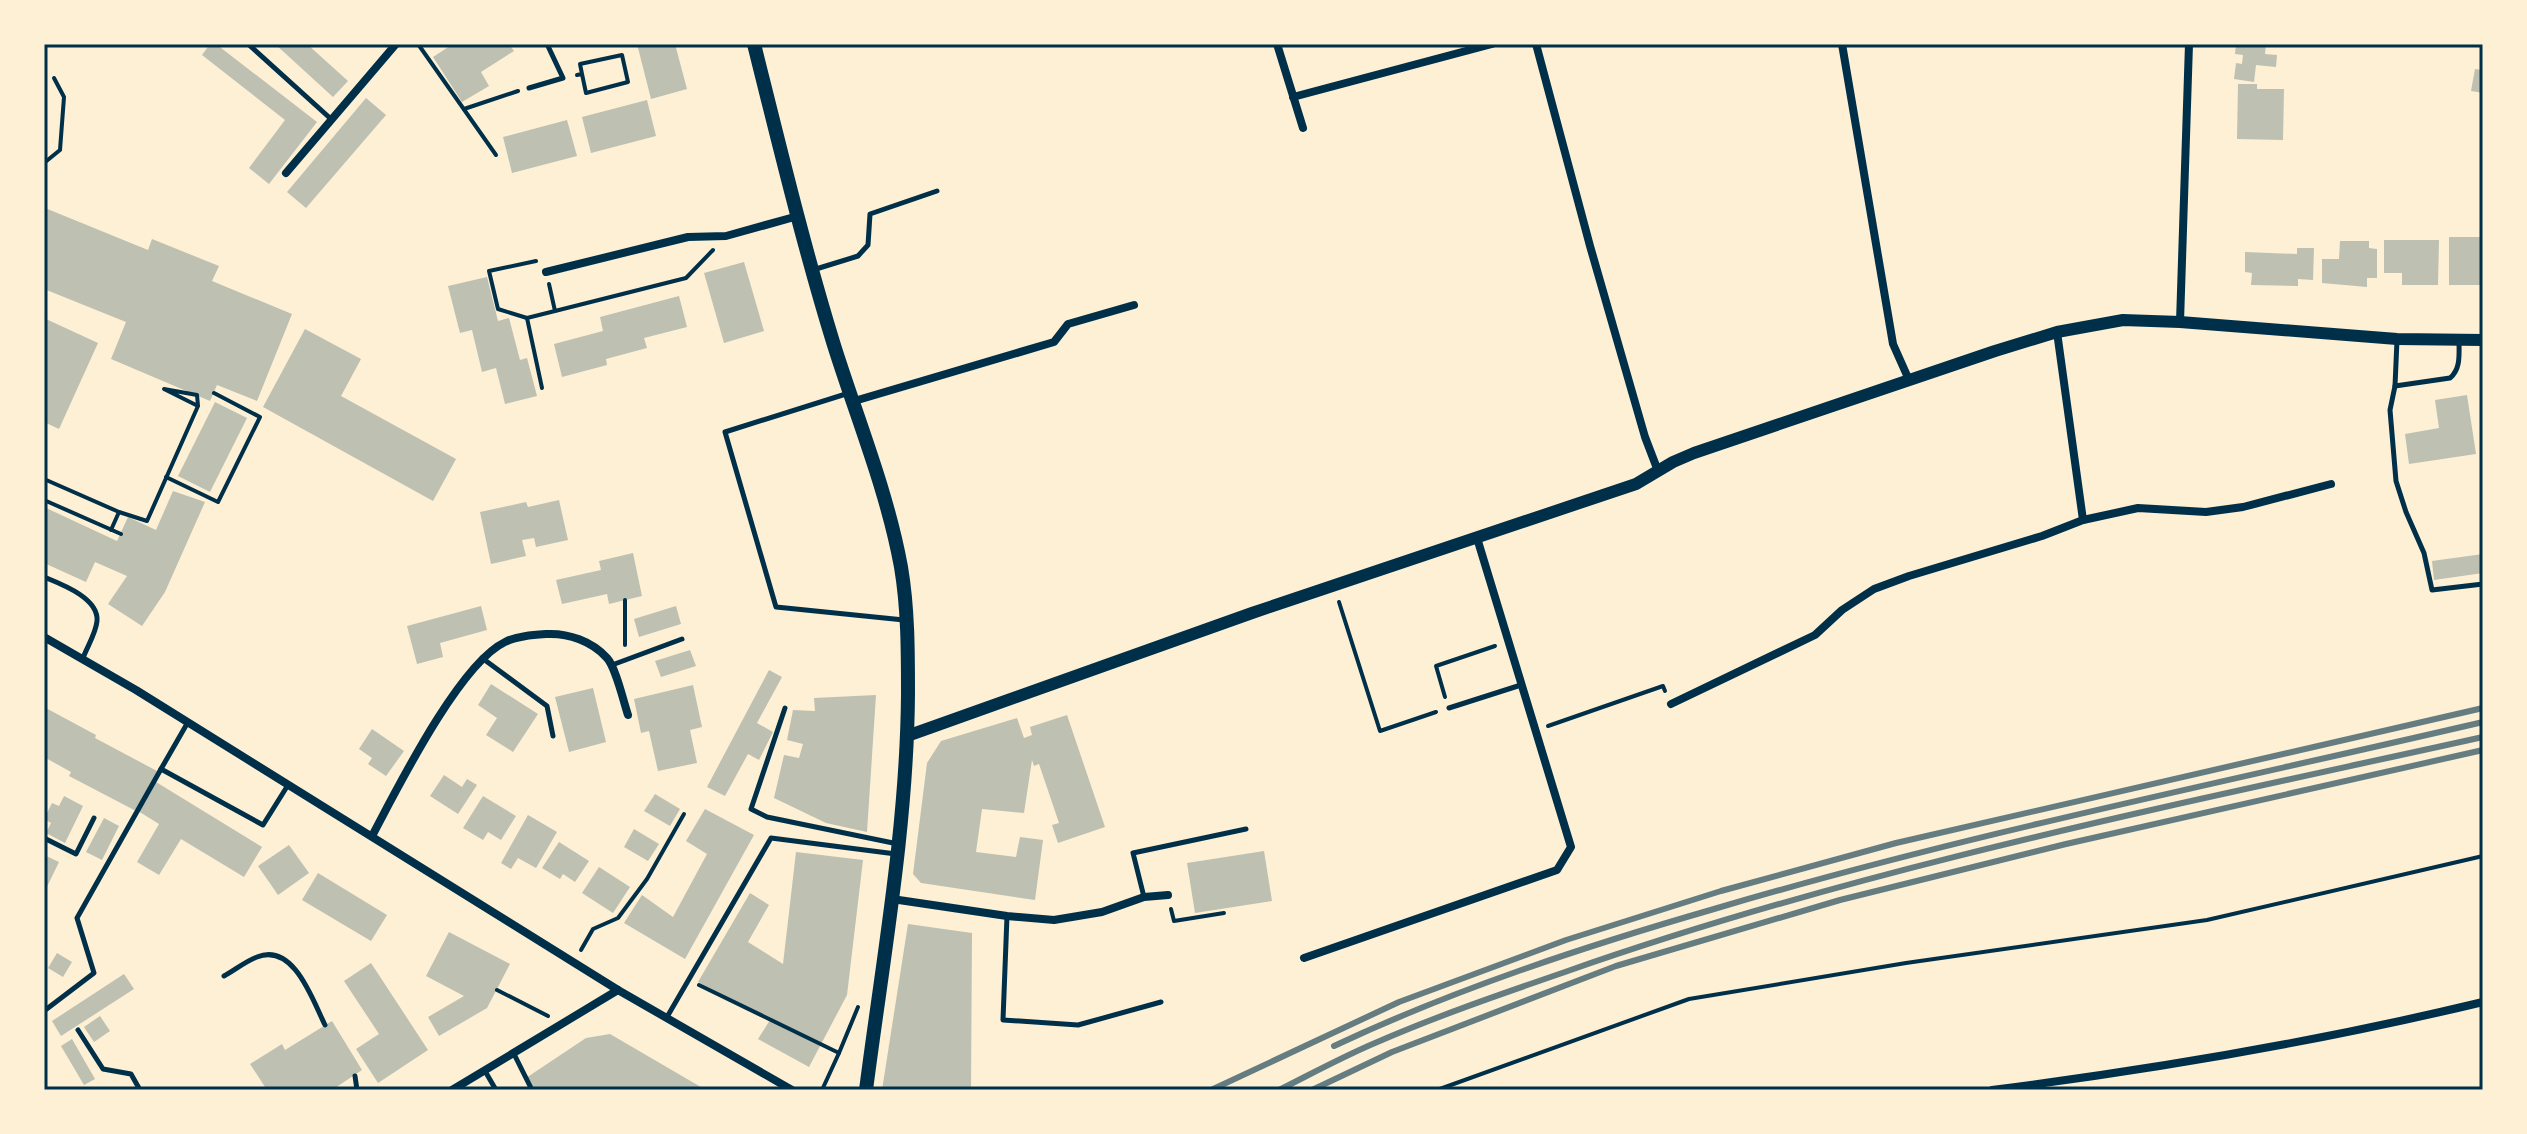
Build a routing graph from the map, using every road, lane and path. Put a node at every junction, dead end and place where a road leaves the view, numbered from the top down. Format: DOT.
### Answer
graph roads {
  1 [pos="248,44"];
  2 [pos="396,44"];
  3 [pos="418,44"];
  4 [pos="547,44"];
  5 [pos="754,44"];
  6 [pos="1277,44"];
  7 [pos="1492,44"];
  8 [pos="1536,44"];
  9 [pos="1842,44"];
  10 [pos="2189,44"];
  11 [pos="582,74"];
  12 [pos="54,78"];
  13 [pos="563,78"];
  14 [pos="529,88"];
  15 [pos="1293,97"];
  16 [pos="464,109"];
  17 [pos="332,120"];
  18 [pos="1303,128"];
  19 [pos="496,155"];
  20 [pos="44,163"];
  21 [pos="286,173"];
  22 [pos="937,191"];
  23 [pos="798,216"];
  24 [pos="726,236"];
  25 [pos="811,270"];
  26 [pos="546,272"];
  27 [pos="1134,305"];
  28 [pos="555,311"];
  29 [pos="527,318"];
  30 [pos="2180,322"];
  31 [pos="2057,332"];
  32 [pos="2397,339"];
  33 [pos="2459,339"];
  34 [pos="2483,340"];
  35 [pos="1909,380"];
  36 [pos="2395,386"];
  37 [pos="542,388"];
  38 [pos="214,393"];
  39 [pos="850,397"];
  40 [pos="198,406"];
  41 [pos="1658,471"];
  42 [pos="166,477"];
  43 [pos="44,479"];
  44 [pos="2331,484"];
  45 [pos="44,500"];
  46 [pos="119,512"];
  47 [pos="2083,520"];
  48 [pos="111,530"];
  49 [pos="121,534"];
  50 [pos="1477,538"];
  51 [pos="44,577"];
  52 [pos="2483,584"];
  53 [pos="1334,586"];
  54 [pos="625,600"];
  55 [pos="905,620"];
  56 [pos="44,637"];
  57 [pos="682,639"];
  58 [pos="1509,642"];
  59 [pos="83,658"];
  60 [pos="481,658"];
  61 [pos="625,660"];
  62 [pos="611,665"];
  63 [pos="1522,684"];
  64 [pos="1671,704"];
  65 [pos="785,708"];
  66 [pos="1449,708"];
  67 [pos="628,715"];
  68 [pos="188,722"];
  69 [pos="1535,731"];
  70 [pos="553,736"];
  71 [pos="907,736"];
  72 [pos="161,769"];
  73 [pos="288,785"];
  74 [pos="684,814"];
  75 [pos="94,818"];
  76 [pos="1246,829"];
  77 [pos="372,836"];
  78 [pos="44,838"];
  79 [pos="898,849"];
  80 [pos="2483,856"];
  81 [pos="1168,895"];
  82 [pos="1144,897"];
  83 [pos="892,899"];
  84 [pos="1224,913"];
  85 [pos="1007,916"];
  86 [pos="1304,958"];
  87 [pos="573,962"];
  88 [pos="224,976"];
  89 [pos="690,980"];
  90 [pos="497,990"];
  91 [pos="618,990"];
  92 [pos="1161,1002"];
  93 [pos="2483,1002"];
  94 [pos="44,1011"];
  95 [pos="667,1018"];
  96 [pos="563,1023"];
  97 [pos="325,1025"];
  98 [pos="78,1030"];
  99 [pos="514,1054"];
  100 [pos="485,1070"];
  101 [pos="355,1076"];
  102 [pos="140,1090"];
  103 [pos="357,1090"];
  104 [pos="452,1090"];
  105 [pos="496,1090"];
  106 [pos="532,1090"];
  107 [pos="792,1090"];
  108 [pos="822,1090"];
  109 [pos="866,1090"];
  110 [pos="1437,1090"];
  111 [pos="1992,1090"];
  1 -- 17 [label="lane"];
  2 -- 17 [label="street"];
  3 -- 16 [label="path"];
  4 -- 13 [label="lane"];
  5 -- 23 [label="main road"];
  6 -- 15 [label="street"];
  7 -- 15 [label="street"];
  8 -- 41 [label="street"];
  9 -- 35 [label="street"];
  10 -- 30 [label="street"];
  11 -- 11 [label="path"];
  11 -- 13 [label="path"];
  12 -- 20 [label="path"];
  13 -- 14 [label="lane"];
  14 -- 16 [label="path"];
  15 -- 18 [label="street"];
  16 -- 19 [label="path"];
  17 -- 21 [label="street"];
  22 -- 25 [label="lane"];
  23 -- 24 [label="street"];
  23 -- 25 [label="main road"];
  24 -- 26 [label="street"];
  24 -- 28 [label="path"];
  25 -- 39 [label="main road"];
  26 -- 28 [label="path"];
  26 -- 29 [label="path"];
  27 -- 39 [label="street"];
  28 -- 29 [label="path"];
  29 -- 37 [label="path"];
  30 -- 31 [label="street"];
  30 -- 32 [label="street"];
  31 -- 35 [label="street"];
  31 -- 47 [label="street"];
  32 -- 33 [label="street"];
  32 -- 36 [label="lane"];
  33 -- 34 [label="street"];
  33 -- 36 [label="lane"];
  35 -- 41 [label="street"];
  36 -- 52 [label="lane"];
  38 -- 42 [label="path"];
  39 -- 55 [label="main road"];
  39 -- 55 [label="lane"];
  40 -- 40 [label="path"];
  40 -- 42 [label="path"];
  41 -- 50 [label="street"];
  42 -- 46 [label="path"];
  43 -- 46 [label="path"];
  44 -- 47 [label="street"];
  45 -- 48 [label="path"];
  46 -- 48 [label="path"];
  47 -- 64 [label="street"];
  48 -- 49 [label="path"];
  50 -- 53 [label="street"];
  50 -- 58 [label="street"];
  51 -- 59 [label="lane"];
  53 -- 66 [label="path"];
  53 -- 71 [label="street"];
  54 -- 61 [label="path"];
  55 -- 71 [label="main road"];
  56 -- 59 [label="street"];
  57 -- 61 [label="lane"];
  58 -- 63 [label="street"];
  58 -- 66 [label="path"];
  59 -- 68 [label="street"];
  60 -- 62 [label="street"];
  60 -- 70 [label="lane"];
  60 -- 77 [label="street"];
  61 -- 62 [label="lane"];
  62 -- 67 [label="street"];
  63 -- 66 [label="lane"];
  63 -- 69 [label="street"];
  64 -- 69 [label="path"];
  65 -- 79 [label="lane"];
  68 -- 72 [label="lane"];
  68 -- 73 [label="street"];
  69 -- 86 [label="street"];
  71 -- 79 [label="main road"];
  72 -- 73 [label="lane"];
  72 -- 94 [label="lane"];
  73 -- 77 [label="street"];
  74 -- 87 [label="path"];
  75 -- 78 [label="lane"];
  76 -- 82 [label="lane"];
  77 -- 87 [label="street"];
  79 -- 83 [label="main road"];
  79 -- 89 [label="lane"];
  80 -- 110 [label="path"];
  81 -- 82 [label="street"];
  81 -- 84 [label="path"];
  82 -- 85 [label="street"];
  83 -- 85 [label="street"];
  83 -- 109 [label="main road"];
  85 -- 92 [label="lane"];
  87 -- 91 [label="street"];
  88 -- 97 [label="lane"];
  89 -- 95 [label="lane"];
  89 -- 108 [label="path"];
  90 -- 96 [label="path"];
  91 -- 95 [label="street"];
  91 -- 96 [label="street"];
  93 -- 111 [label="street"];
  95 -- 107 [label="street"];
  96 -- 99 [label="street"];
  98 -- 102 [label="lane"];
  99 -- 100 [label="street"];
  99 -- 106 [label="lane"];
  100 -- 104 [label="street"];
  100 -- 105 [label="lane"];
  101 -- 103 [label="lane"];
}
